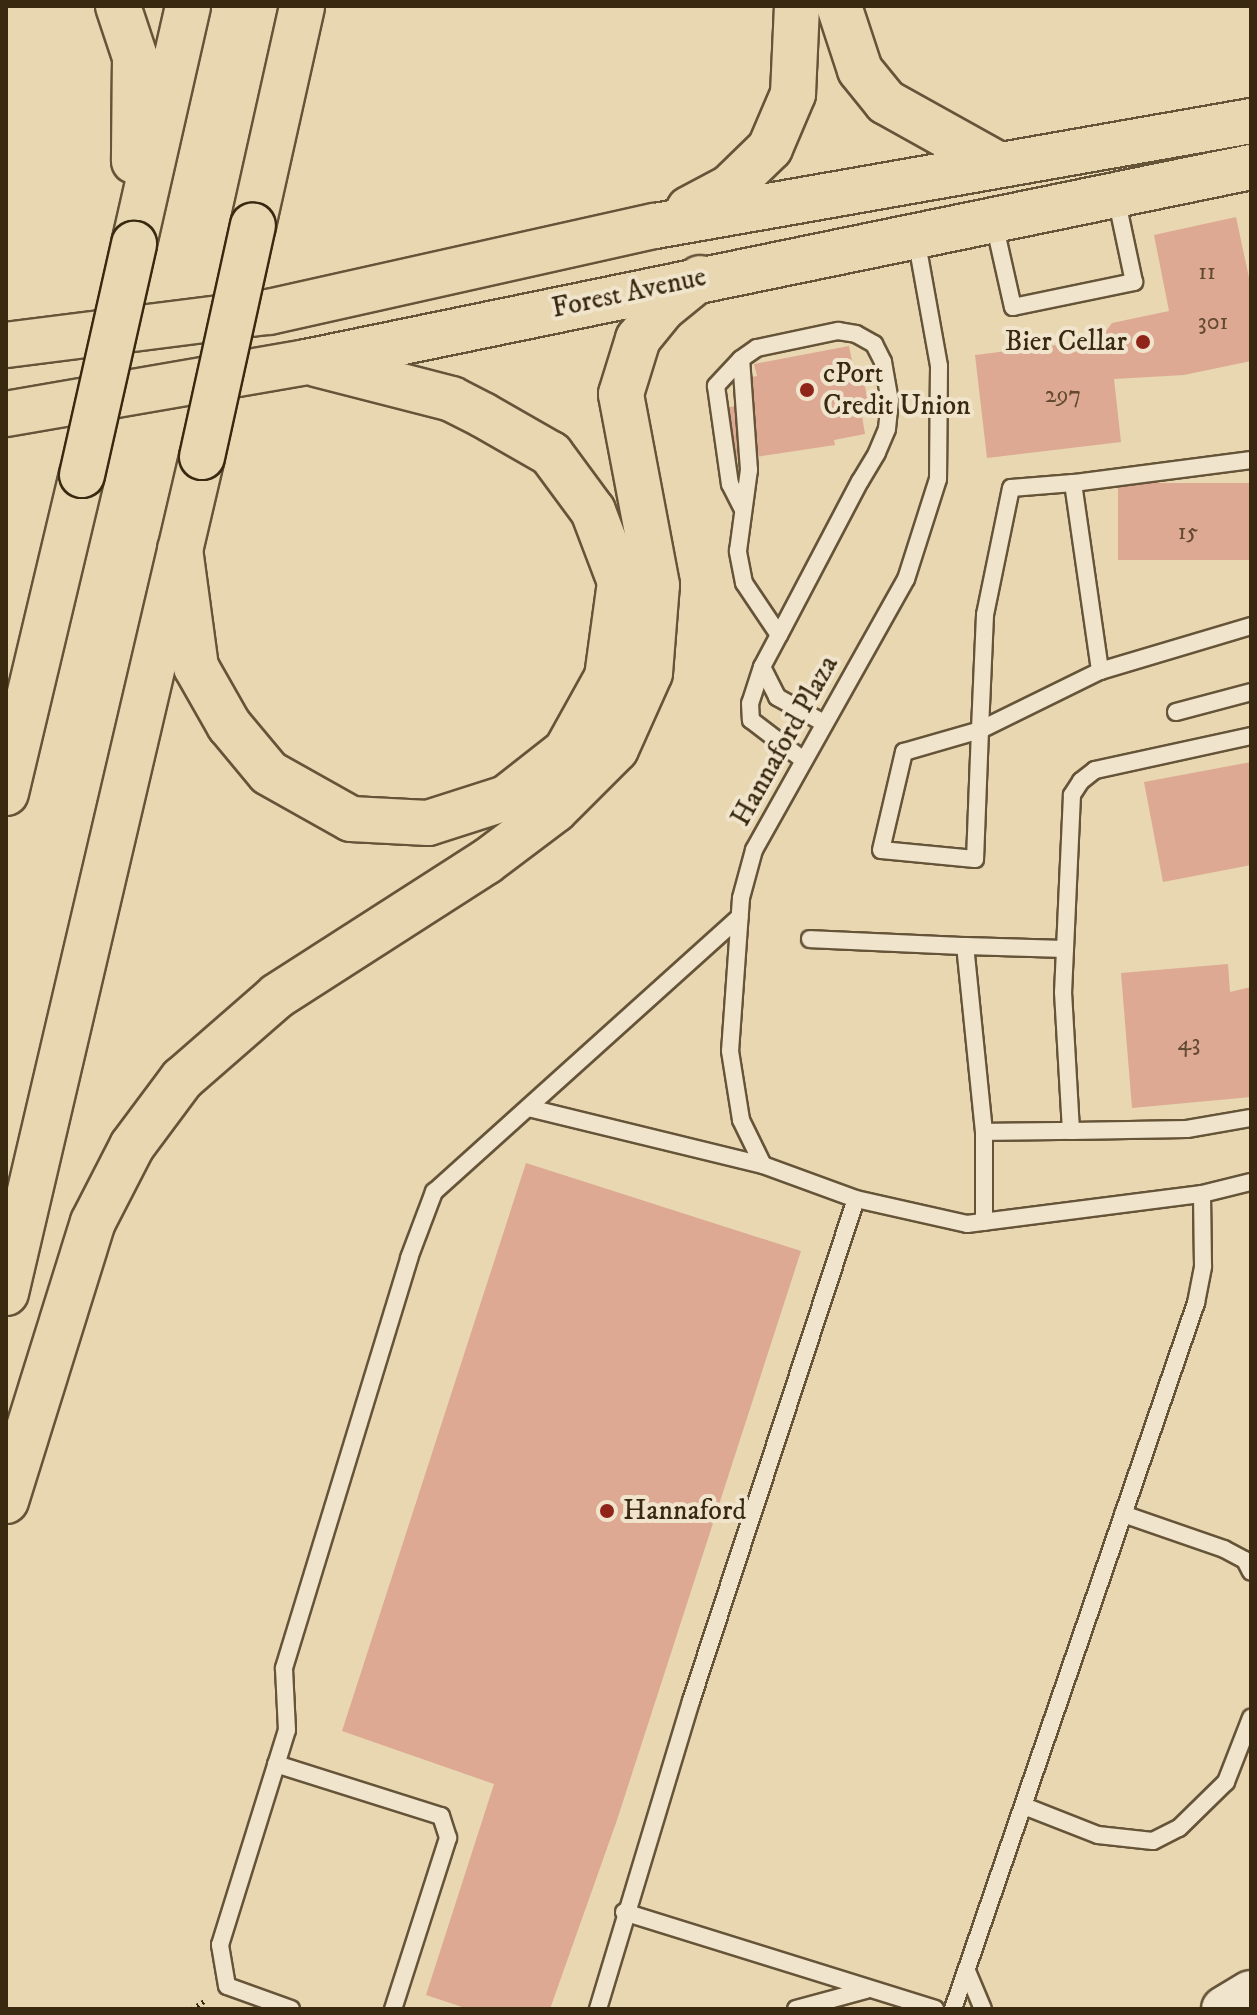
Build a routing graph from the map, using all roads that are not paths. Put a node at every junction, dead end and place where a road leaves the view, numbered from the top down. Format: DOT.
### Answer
graph roads {
  1 [pos="118,6"];
  2 [pos="188,6"];
  3 [pos="797,6"];
  4 [pos="839,6"];
  5 [pos="304,18"];
  6 [pos="1251,121"];
  7 [pos="999,165"];
  8 [pos="1251,167"];
  9 [pos="1116,197"];
  10 [pos="993,221"];
  11 [pos="655,226"];
  12 [pos="916,237"];
  13 [pos="134,244"];
  14 [pos="700,278"];
  15 [pos="6,345"];
  16 [pos="741,359"];
  17 [pos="306,362"];
  18 [pos="6,414"];
  19 [pos="1251,460"];
  20 [pos="1073,483"];
  21 [pos="742,508"];
  22 [pos="180,549"];
  23 [pos="1251,626"];
  24 [pos="779,635"];
  25 [pos="762,667"];
  26 [pos="1100,671"];
  27 [pos="1251,692"];
  28 [pos="1176,712"];
  29 [pos="822,722"];
  30 [pos="980,730"];
  31 [pos="1251,736"];
  32 [pos="802,759"];
  33 [pos="6,793"];
  34 [pos="739,917"];
  35 [pos="810,939"];
  36 [pos="965,946"];
  37 [pos="1065,949"];
  38 [pos="529,1108"];
  39 [pos="1251,1118"];
  40 [pos="1071,1131"];
  41 [pos="984,1132"];
  42 [pos="763,1165"];
  43 [pos="1251,1182"];
  44 [pos="1202,1194"];
  45 [pos="856,1199"];
  46 [pos="984,1222"];
  47 [pos="6,1293"];
  48 [pos="6,1501"];
  49 [pos="1123,1514"];
  50 [pos="1251,1572"];
  51 [pos="1251,1718"];
  52 [pos="276,1764"];
  53 [pos="1024,1806"];
  54 [pos="624,1912"];
  55 [pos="967,1971"];
  56 [pos="867,1989"];
  57 [pos="1251,1993"];
  58 [pos="291,2009"];
  59 [pos="393,2009"];
  60 [pos="598,2009"];
  61 [pos="796,2009"];
  62 [pos="935,2009"];
  63 [pos="953,2009"];
  64 [pos="983,2009"];
  65 [pos="1224,2009"];
  1 -- 13 [label="highway"];
  2 -- 13 [label="highway"];
  3 -- 11 [label="highway"];
  4 -- 7 [label="highway"];
  5 -- 22 [label="highway, bridge"];
  6 -- 7 [label="highway"];
  7 -- 11 [label="highway"];
  8 -- 9 [label="highway, Forest Avenue"];
  9 -- 10 [label="highway, Forest Avenue"];
  9 -- 10 [label="lane"];
  10 -- 12 [label="highway, Forest Avenue"];
  11 -- 15 [label="highway"];
  12 -- 14 [label="highway, Forest Avenue"];
  12 -- 29 [label="lane, Hannaford Plaza"];
  13 -- 33 [label="highway, bridge"];
  14 -- 17 [label="highway, Forest Avenue"];
  14 -- 48 [label="highway"];
  16 -- 21 [label="lane"];
  16 -- 21 [label="lane"];
  16 -- 24 [label="lane"];
  17 -- 18 [label="highway, Forest Avenue"];
  17 -- 22 [label="highway"];
  19 -- 20 [label="lane"];
  20 -- 26 [label="lane"];
  20 -- 30 [label="lane"];
  21 -- 24 [label="lane"];
  22 -- 47 [label="highway"];
  23 -- 26 [label="lane"];
  24 -- 25 [label="lane"];
  25 -- 29 [label="lane"];
  25 -- 32 [label="lane"];
  26 -- 30 [label="lane"];
  27 -- 28 [label="lane"];
  29 -- 32 [label="lane, Hannaford Plaza"];
  30 -- 30 [label="lane"];
  31 -- 37 [label="lane"];
  32 -- 34 [label="lane, Hannaford Plaza"];
  34 -- 38 [label="lane"];
  34 -- 42 [label="lane, Hannaford Plaza"];
  35 -- 36 [label="lane"];
  36 -- 37 [label="lane"];
  36 -- 41 [label="lane"];
  37 -- 40 [label="lane"];
  38 -- 42 [label="lane"];
  38 -- 52 [label="lane"];
  39 -- 40 [label="lane"];
  40 -- 41 [label="lane"];
  41 -- 46 [label="lane"];
  42 -- 45 [label="lane"];
  43 -- 44 [label="lane"];
  44 -- 46 [label="lane"];
  44 -- 49 [label="lane"];
  45 -- 46 [label="lane"];
  45 -- 54 [label="lane"];
  49 -- 50 [label="lane"];
  49 -- 53 [label="lane"];
  51 -- 53 [label="lane"];
  52 -- 58 [label="lane"];
  52 -- 59 [label="lane"];
  53 -- 55 [label="lane"];
  54 -- 56 [label="lane"];
  54 -- 60 [label="lane"];
  55 -- 63 [label="lane"];
  55 -- 64 [label="lane"];
  56 -- 61 [label="lane"];
  56 -- 62 [label="lane"];
  57 -- 65 [label="main road"];
}
